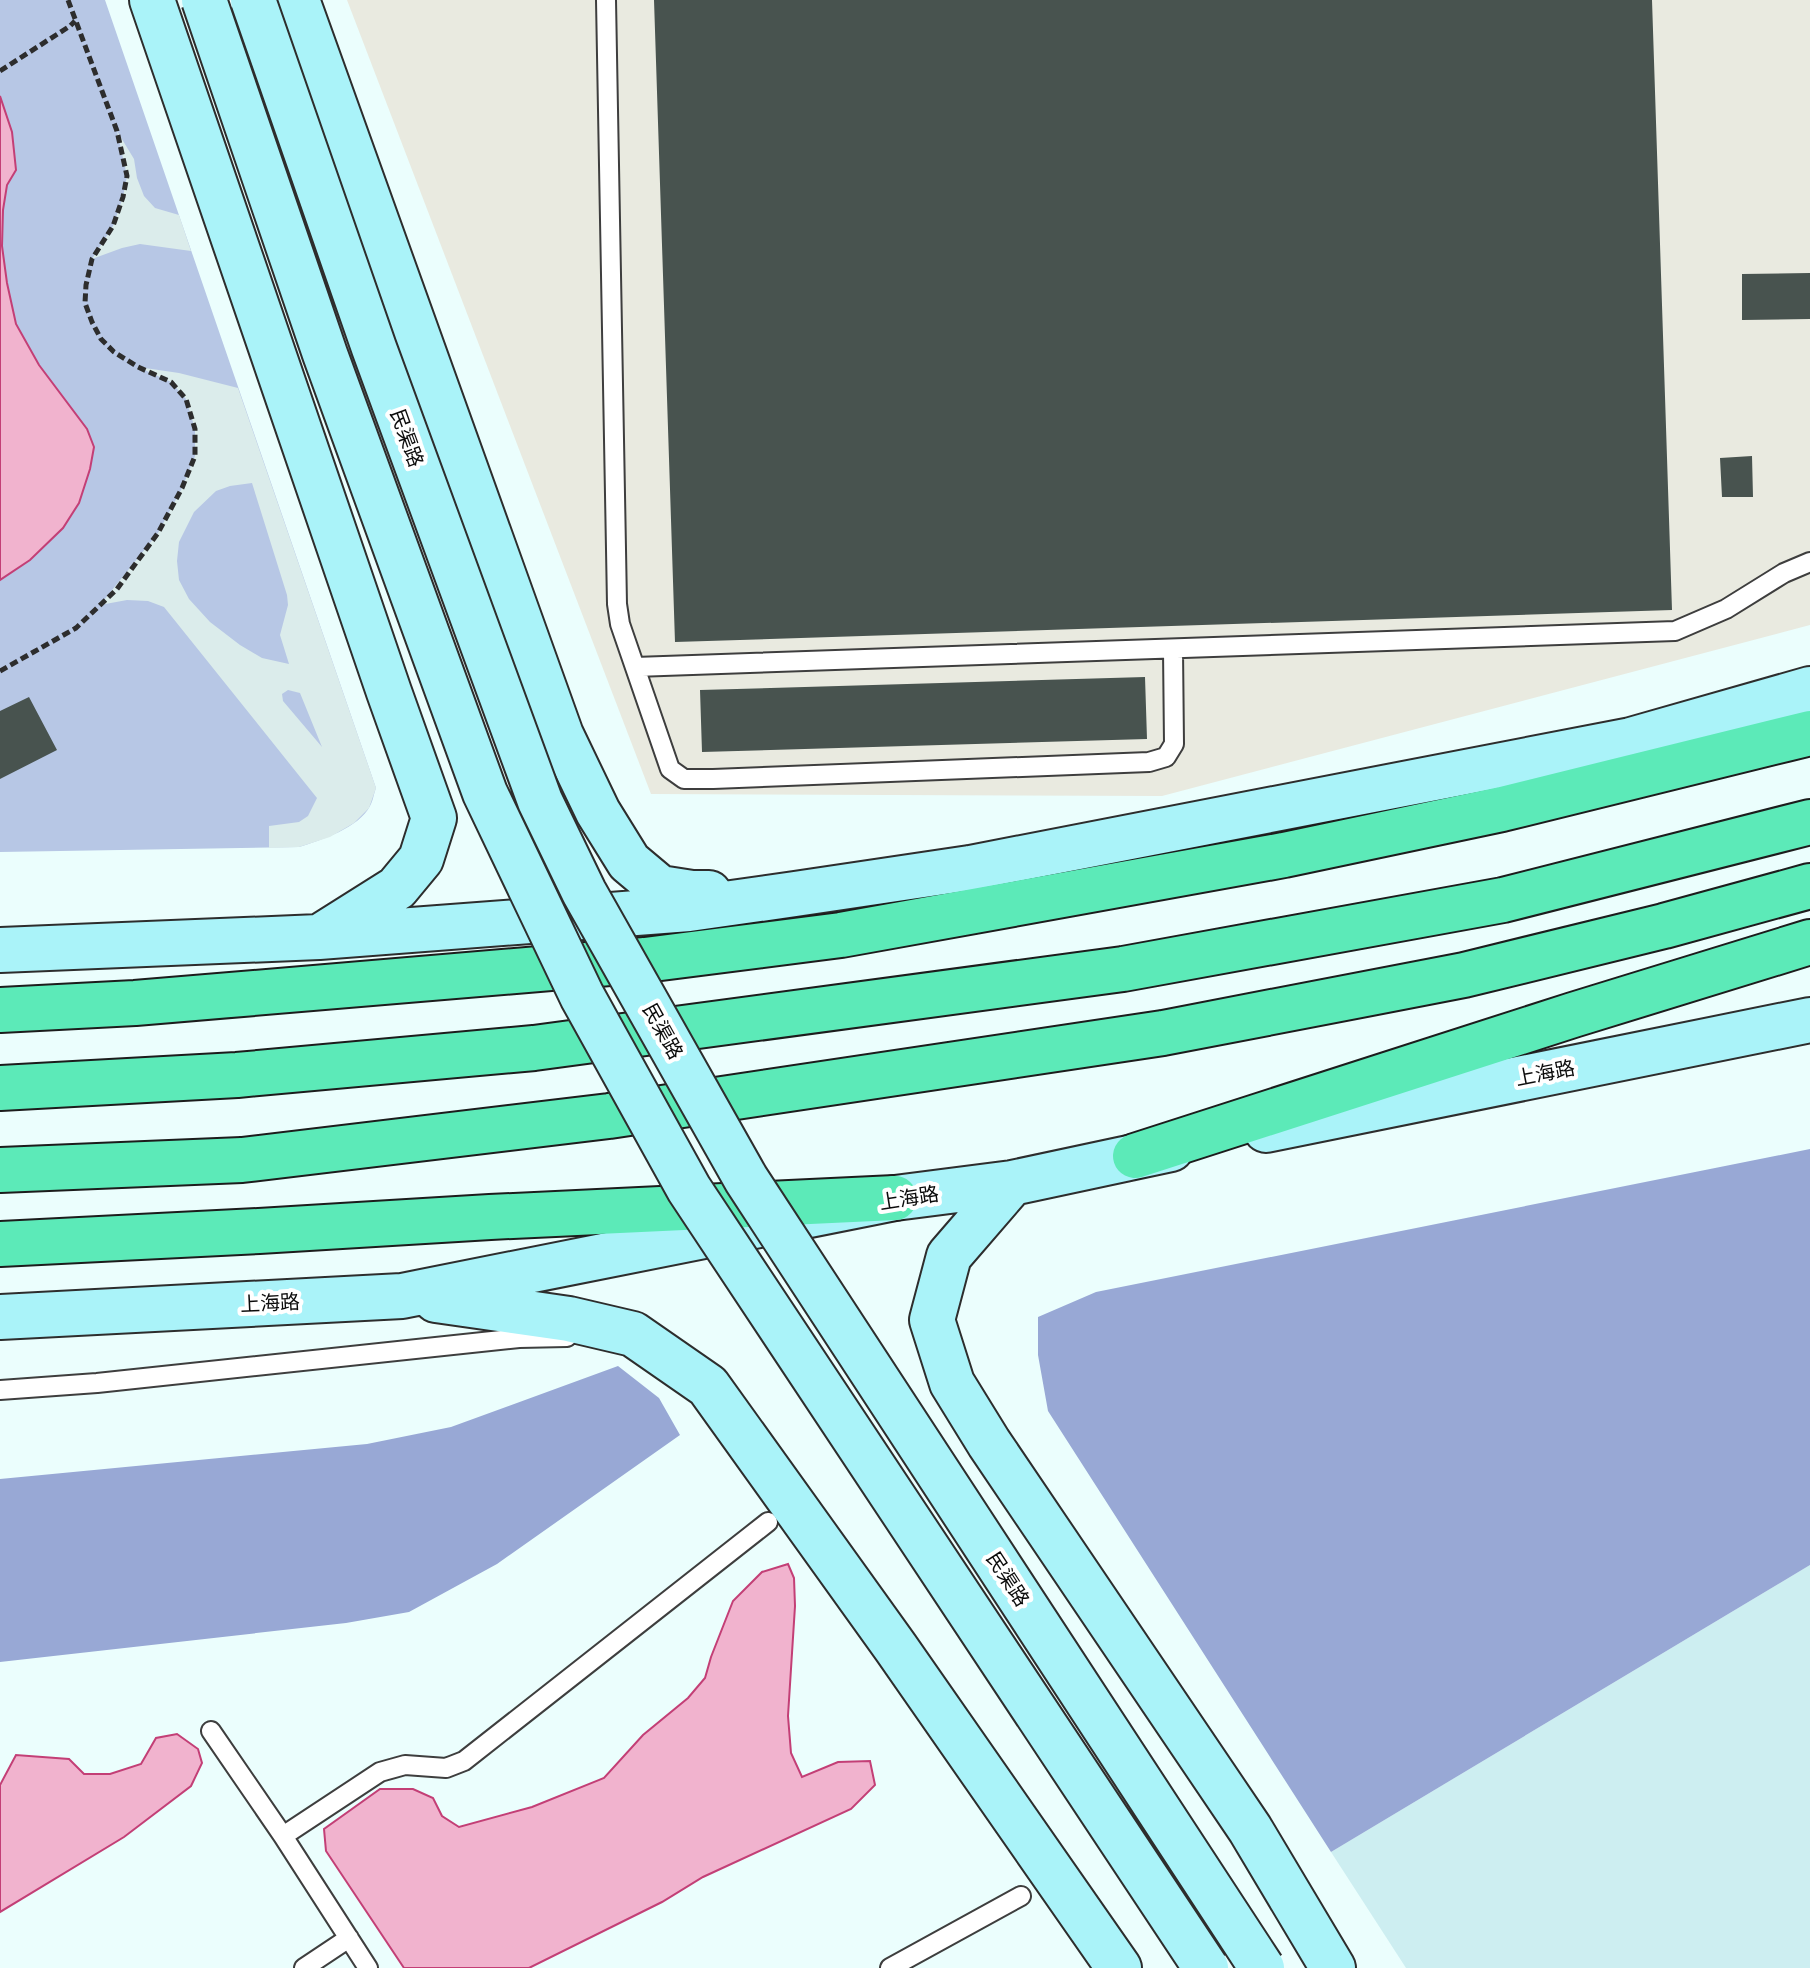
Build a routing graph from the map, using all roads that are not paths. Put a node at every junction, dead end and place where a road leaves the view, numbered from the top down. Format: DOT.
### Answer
graph roads {
  1 [pos="152,0"];
  2 [pos="204,0"];
  3 [pos="253,0"];
  4 [pos="297,0"];
  5 [pos="606,0"];
  6 [pos="1810,562"];
  7 [pos="1173,650"];
  8 [pos="635,667"];
  9 [pos="1810,689"];
  10 [pos="1810,733"];
  11 [pos="1810,822"];
  12 [pos="1810,886"];
  13 [pos="795,894"];
  14 [pos="319,937"];
  15 [pos="1810,942"];
  16 [pos="0,950"];
  17 [pos="0,1010"];
  18 [pos="1810,1020"];
  19 [pos="0,1088"];
  20 [pos="1135,1156"];
  21 [pos="0,1170"];
  22 [pos="1012,1183"];
  23 [pos="895,1198"];
  24 [pos="0,1244"];
  25 [pos="402,1296"];
  26 [pos="0,1317"];
  27 [pos="633,1334"];
  28 [pos="0,1390"];
  29 [pos="768,1522"];
  30 [pos="211,1731"];
  31 [pos="283,1836"];
  32 [pos="1021,1896"];
  33 [pos="349,1938"];
  34 [pos="304,1968"];
  35 [pos="368,1968"];
  36 [pos="890,1968"];
  37 [pos="1119,1968"];
  38 [pos="1206,1968"];
  39 [pos="1262,1968"];
  40 [pos="1333,1968"];
  1 -- 14 [label="main road"];
  2 -- 38 [label="main road, bridge"];
  3 -- 39 [label="main road, 民渠路, bridge"];
  4 -- 13 [label="main road"];
  5 -- 8 [label="lane"];
  6 -- 7 [label="lane"];
  7 -- 8 [label="lane"];
  7 -- 8 [label="lane"];
  9 -- 13 [label="main road"];
  10 -- 17 [label="highway"];
  11 -- 19 [label="highway"];
  12 -- 21 [label="highway"];
  13 -- 14 [label="main road"];
  14 -- 16 [label="main road"];
  15 -- 20 [label="highway"];
  18 -- 20 [label="main road, 上海路"];
  20 -- 22 [label="main road, 上海路"];
  22 -- 23 [label="main road, 上海路"];
  22 -- 40 [label="main road"];
  23 -- 24 [label="highway"];
  23 -- 25 [label="main road, 上海路"];
  25 -- 26 [label="main road, 上海路"];
  25 -- 27 [label="main road"];
  27 -- 28 [label="lane"];
  27 -- 37 [label="main road"];
  29 -- 31 [label="lane"];
  30 -- 31 [label="lane"];
  31 -- 33 [label="lane"];
  32 -- 36 [label="lane"];
  33 -- 34 [label="lane"];
  33 -- 35 [label="lane"];
}
